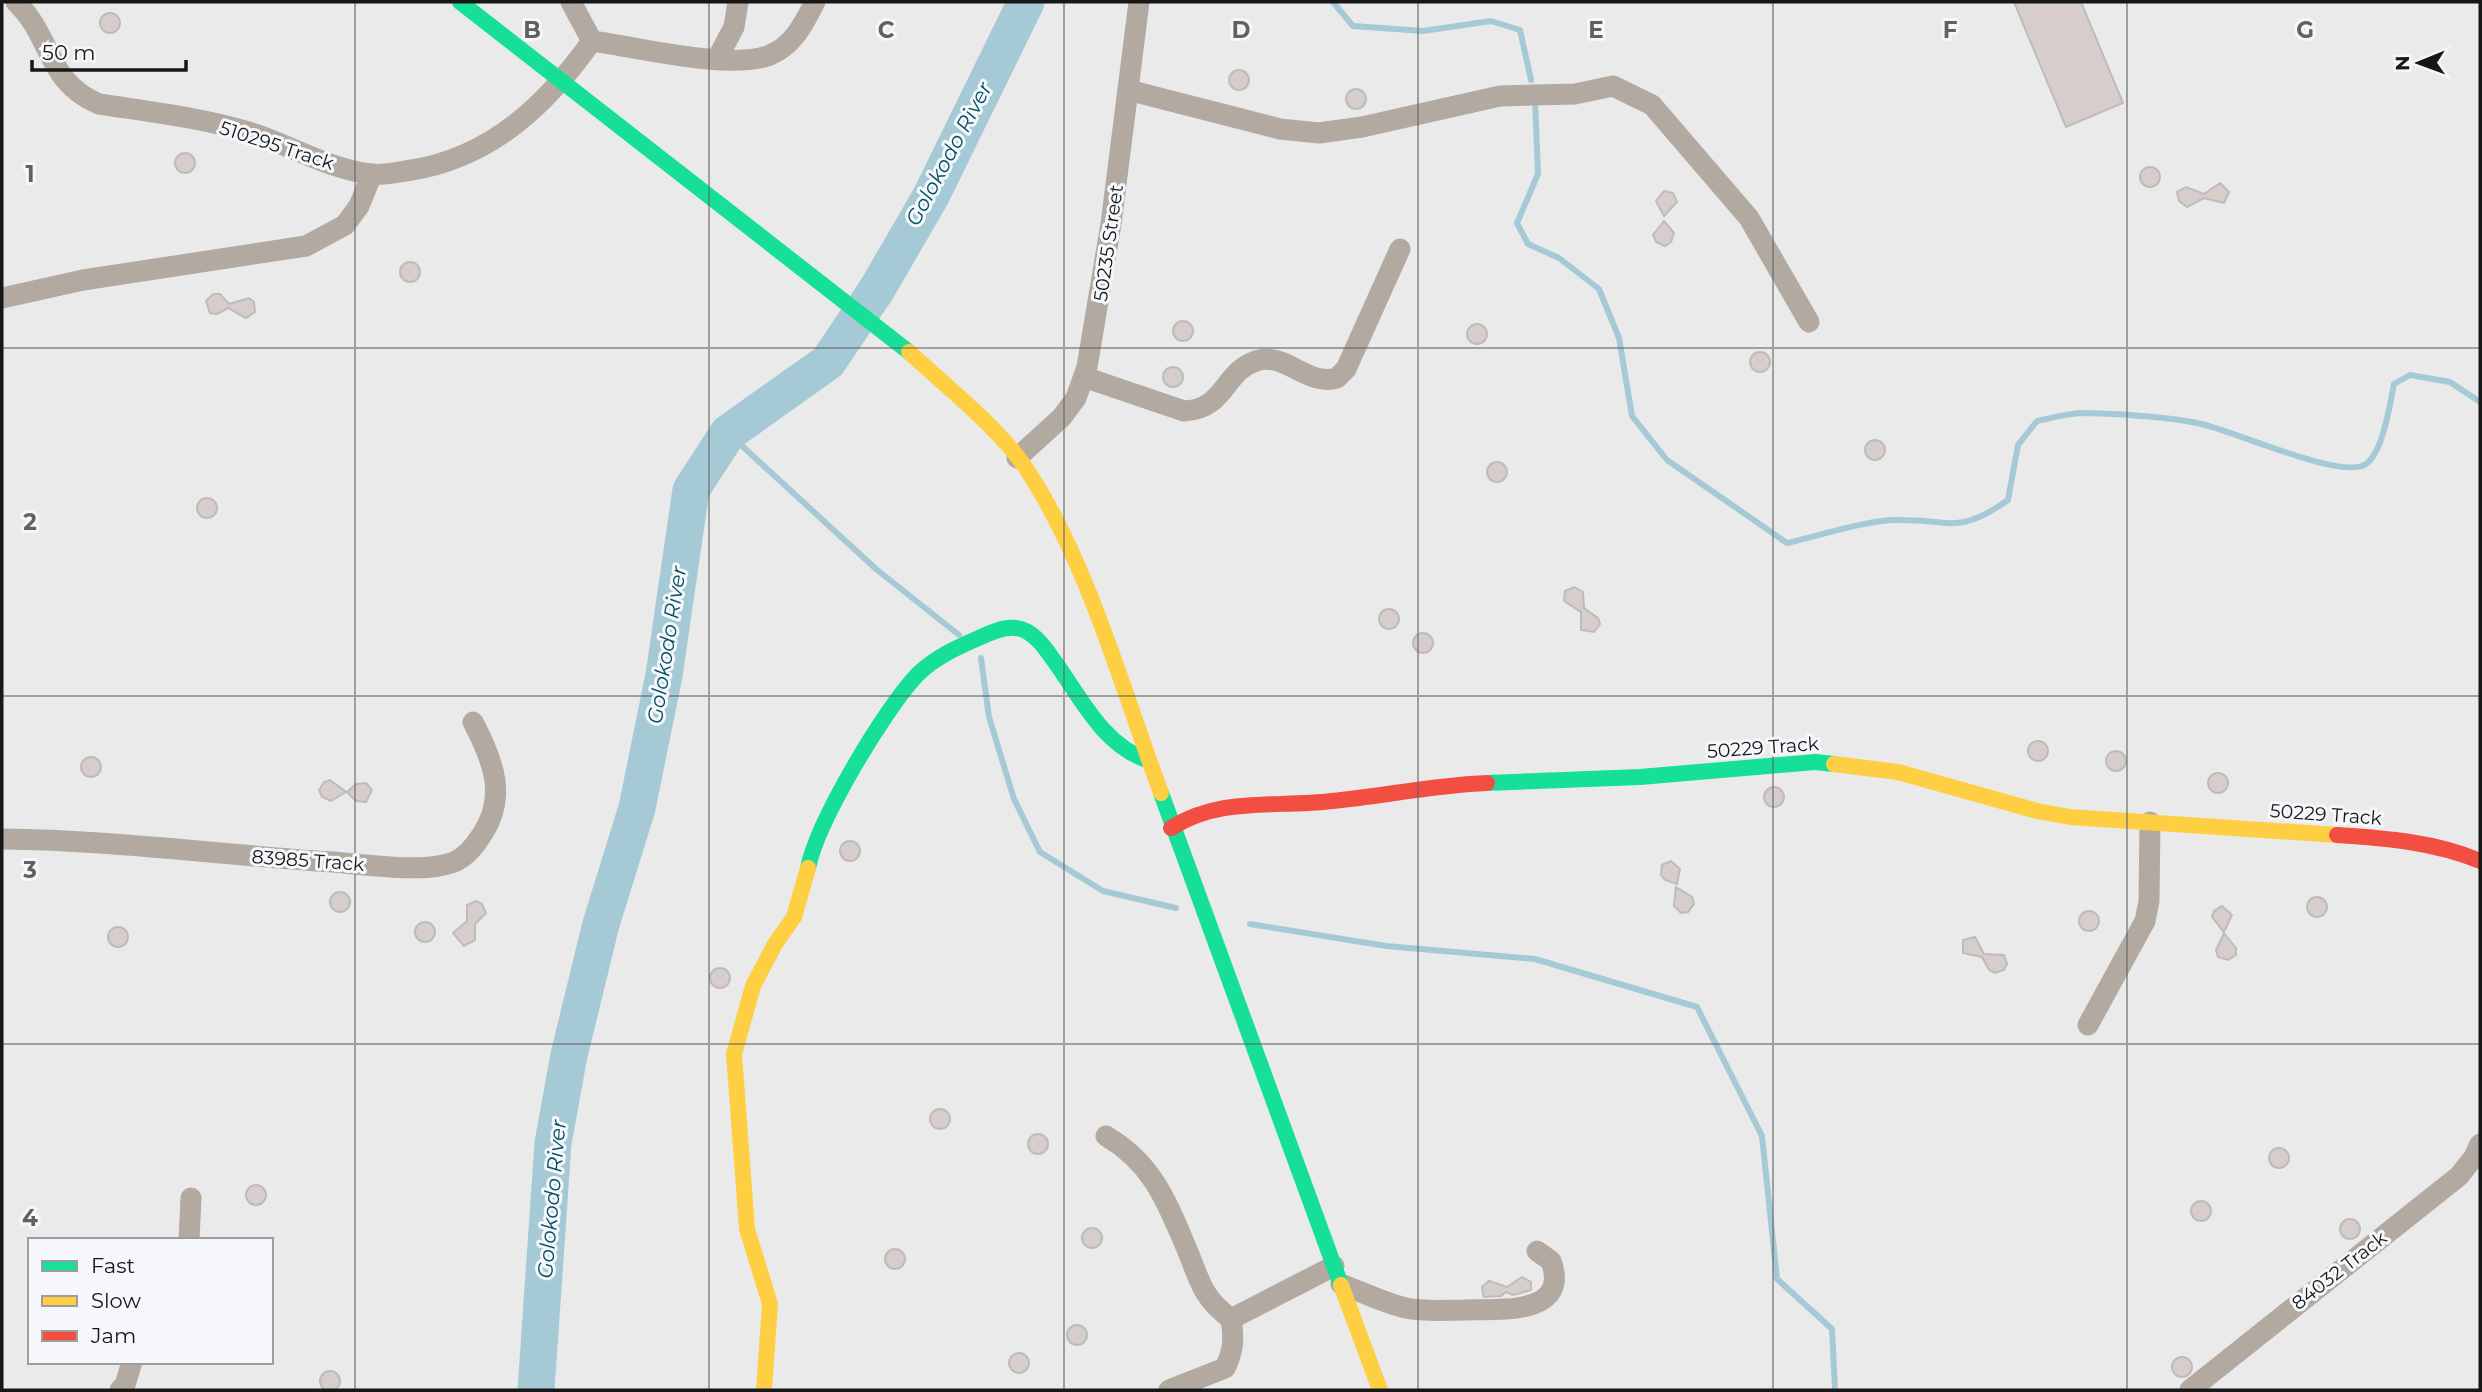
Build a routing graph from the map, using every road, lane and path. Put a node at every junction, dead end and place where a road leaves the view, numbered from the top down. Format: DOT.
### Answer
graph roads {
  1 [pos="16,2"];
  2 [pos="460,2"];
  3 [pos="571,2"];
  4 [pos="738,2"];
  5 [pos="815,2"];
  6 [pos="1139,2"];
  7 [pos="592,41"];
  8 [pos="717,59"];
  9 [pos="563,82"];
  10 [pos="1128,90"];
  11 [pos="372,174"];
  12 [pos="1400,249"];
  13 [pos="2,298"];
  14 [pos="1809,322"];
  15 [pos="1084,377"];
  16 [pos="1017,458"];
  17 [pos="473,722"];
  18 [pos="1147,760"];
  19 [pos="2150,822"];
  20 [pos="1171,828"];
  21 [pos="2,839"];
  22 [pos="2480,867"];
  23 [pos="2088,1026"];
  24 [pos="1106,1136"];
  25 [pos="2480,1144"];
  26 [pos="191,1198"];
  27 [pos="189,1238"];
  28 [pos="1537,1251"];
  29 [pos="1337,1275"];
  30 [pos="1231,1319"];
  31 [pos="131,1364"];
  32 [pos="120,1390"];
  33 [pos="764,1390"];
  34 [pos="1169,1390"];
  35 [pos="1380,1390"];
  36 [pos="2190,1390"];
  1 -- 11 [label="street, 510295 Track"];
  2 -- 9 [label="street"];
  3 -- 7 [label="street"];
  4 -- 8 [label="street"];
  5 -- 8 [label="street"];
  6 -- 10 [label="street, 50235 Street"];
  7 -- 8 [label="street"];
  7 -- 9 [label="street, 510295 Track"];
  9 -- 11 [label="street, 510295 Track"];
  9 -- 16 [label="street"];
  10 -- 14 [label="street"];
  10 -- 15 [label="street, 50235 Street"];
  11 -- 13 [label="street"];
  12 -- 15 [label="street"];
  15 -- 16 [label="street, 50235 Street"];
  16 -- 18 [label="street"];
  17 -- 21 [label="street, 83985 Track"];
  18 -- 20 [label="street"];
  18 -- 33 [label="street"];
  19 -- 20 [label="street, 50229 Track"];
  19 -- 22 [label="street, 50229 Track"];
  19 -- 23 [label="street"];
  20 -- 29 [label="street"];
  24 -- 30 [label="street"];
  25 -- 36 [label="street, 84032 Track"];
  26 -- 27 [label="street"];
  28 -- 29 [label="street"];
  29 -- 30 [label="street"];
  29 -- 35 [label="street"];
  30 -- 34 [label="street"];
  31 -- 32 [label="street"];
}
